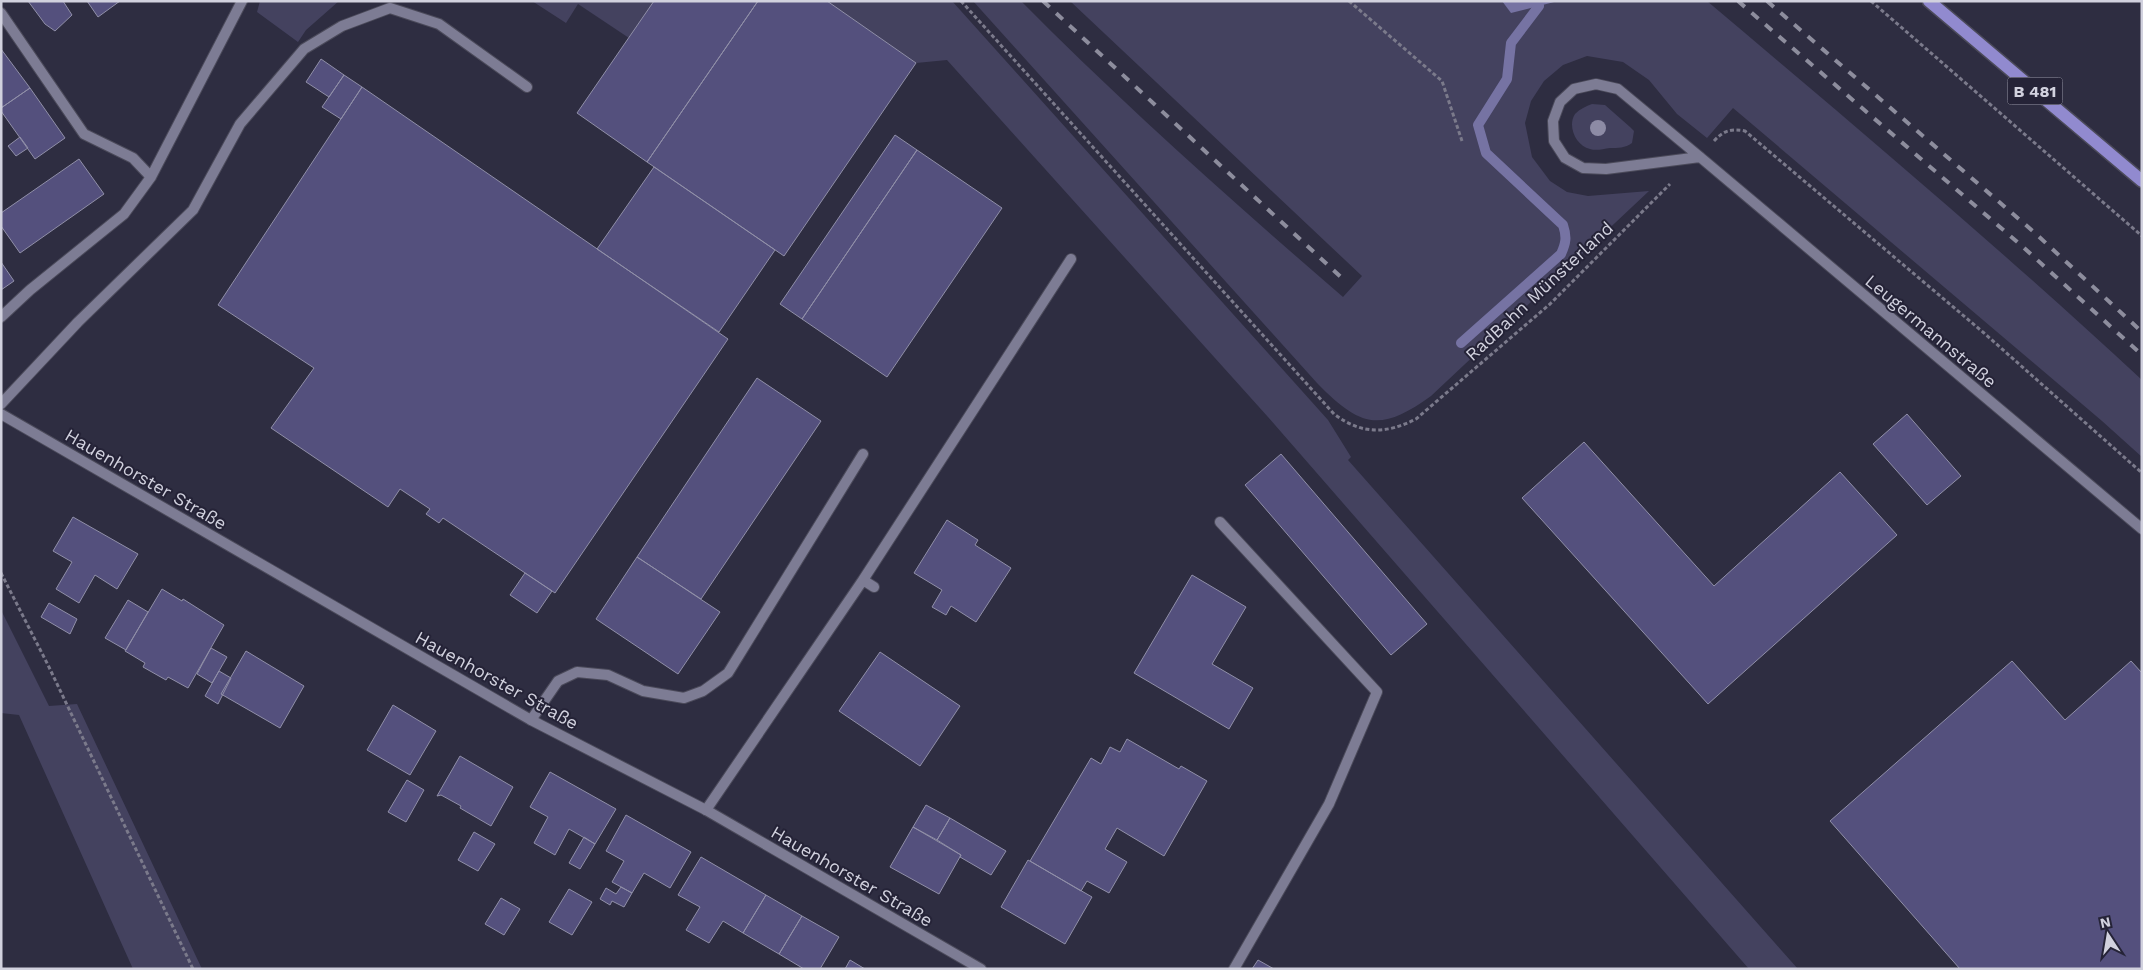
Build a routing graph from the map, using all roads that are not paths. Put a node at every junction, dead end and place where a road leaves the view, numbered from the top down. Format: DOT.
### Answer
graph roads {
  1 [pos="242,1"];
  2 [pos="1929,1"];
  3 [pos="1,13"];
  4 [pos="527,87"];
  5 [pos="1700,157"];
  6 [pos="151,177"];
  7 [pos="2142,182"];
  8 [pos="1071,259"];
  9 [pos="1,318"];
  10 [pos="1,404"];
  11 [pos="1,414"];
  12 [pos="862,454"];
  13 [pos="1220,522"];
  14 [pos="2142,529"];
  15 [pos="863,580"];
  16 [pos="874,587"];
  17 [pos="531,720"];
  18 [pos="706,810"];
  19 [pos="981,969"];
  20 [pos="1234,969"];
  1 -- 6 [label="street"];
  2 -- 7 [label="main road, B 481"];
  3 -- 6 [label="street"];
  4 -- 10 [label="street"];
  5 -- 5 [label="street, Leugermannstraße"];
  5 -- 14 [label="street, Leugermannstraße"];
  6 -- 9 [label="street"];
  8 -- 15 [label="street"];
  11 -- 17 [label="street, Hauenhorster Straße"];
  12 -- 17 [label="street"];
  13 -- 20 [label="street"];
  15 -- 16 [label="street"];
  15 -- 18 [label="street"];
  17 -- 18 [label="street, Hauenhorster Straße"];
  18 -- 19 [label="street, Hauenhorster Straße"];
}
